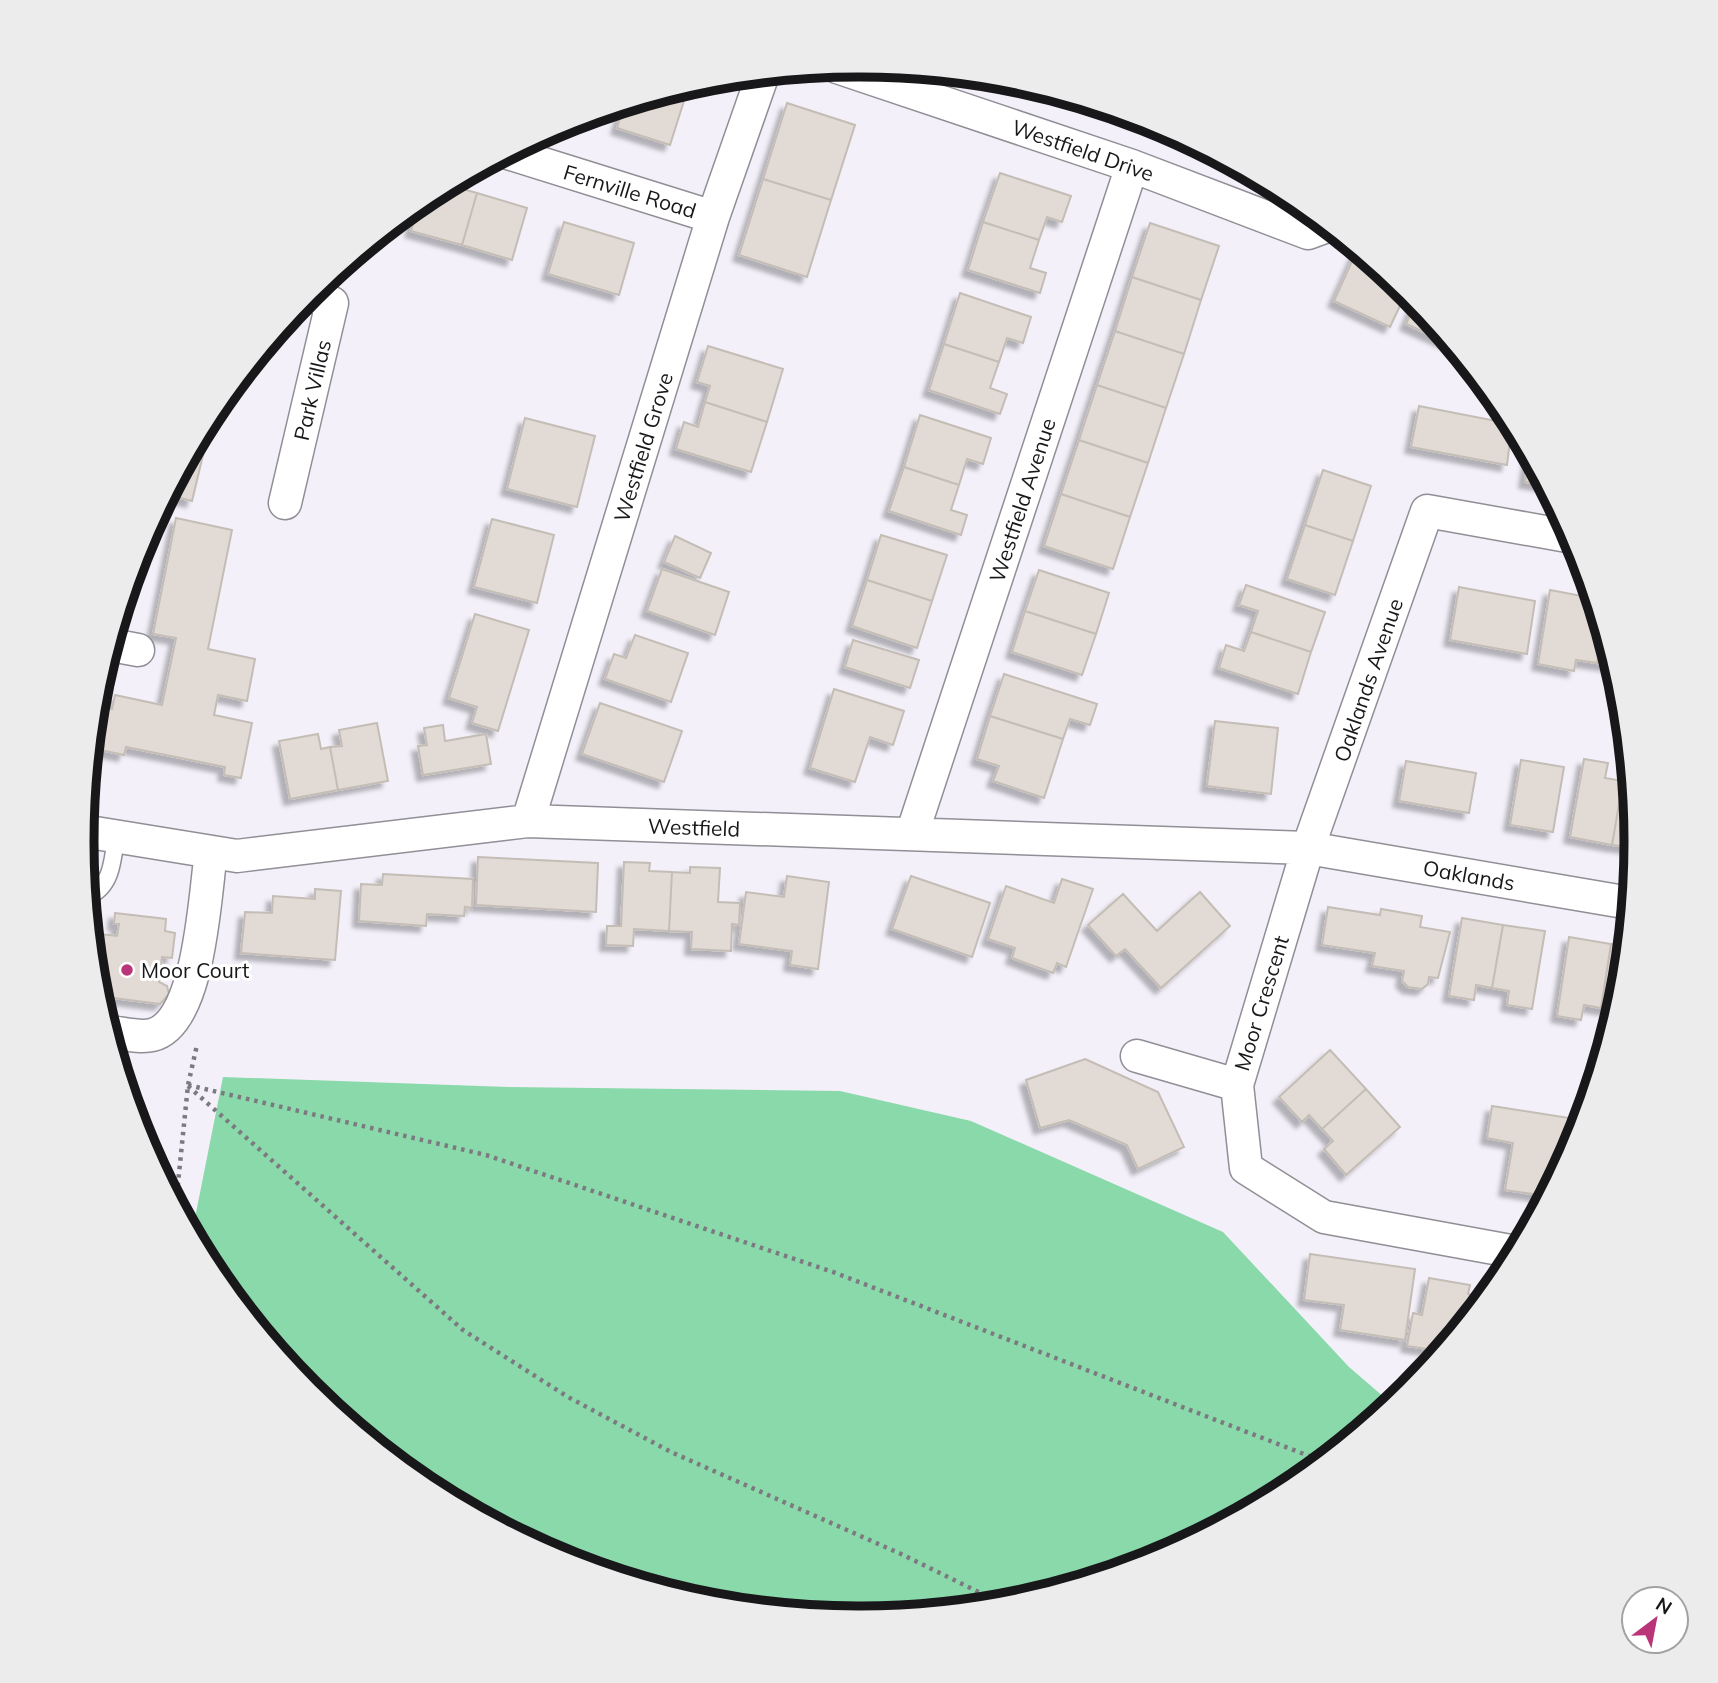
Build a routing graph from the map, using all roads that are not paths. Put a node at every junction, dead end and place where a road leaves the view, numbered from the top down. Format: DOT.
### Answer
graph roads {
  1 [pos="868,77"];
  2 [pos="760,84"];
  3 [pos="520,157"];
  4 [pos="1132,166"];
  5 [pos="713,217"];
  6 [pos="1317,230"];
  7 [pos="321,299"];
  8 [pos="285,503"];
  9 [pos="1559,534"];
  10 [pos="528,821"];
  11 [pos="94,833"];
  12 [pos="912,834"];
  13 [pos="116,836"];
  14 [pos="1308,848"];
  15 [pos="211,852"];
  16 [pos="96,893"];
  17 [pos="1621,901"];
  18 [pos="119,1033"];
  19 [pos="1137,1056"];
  20 [pos="1237,1085"];
  21 [pos="1505,1250"];
  1 -- 4 [label="street, Westfield Drive"];
  2 -- 5 [label="street, Westfield Grove"];
  3 -- 5 [label="street, Fernville Road"];
  4 -- 6 [label="street, Westfield Drive"];
  4 -- 12 [label="street, Westfield Avenue"];
  5 -- 10 [label="street, Westfield Grove"];
  7 -- 8 [label="street, Park Villas"];
  9 -- 14 [label="street, Oaklands Avenue"];
  10 -- 12 [label="street, Westfield"];
  10 -- 15 [label="street, Westfield"];
  11 -- 13 [label="street, Westfield"];
  12 -- 14 [label="street, Westfield"];
  13 -- 15 [label="street, Westfield"];
  13 -- 16 [label="lane"];
  14 -- 17 [label="street, Oaklands"];
  14 -- 20 [label="street, Moor Crescent"];
  15 -- 18 [label="street"];
  19 -- 20 [label="street"];
  20 -- 21 [label="street, Moor Crescent"];
}
